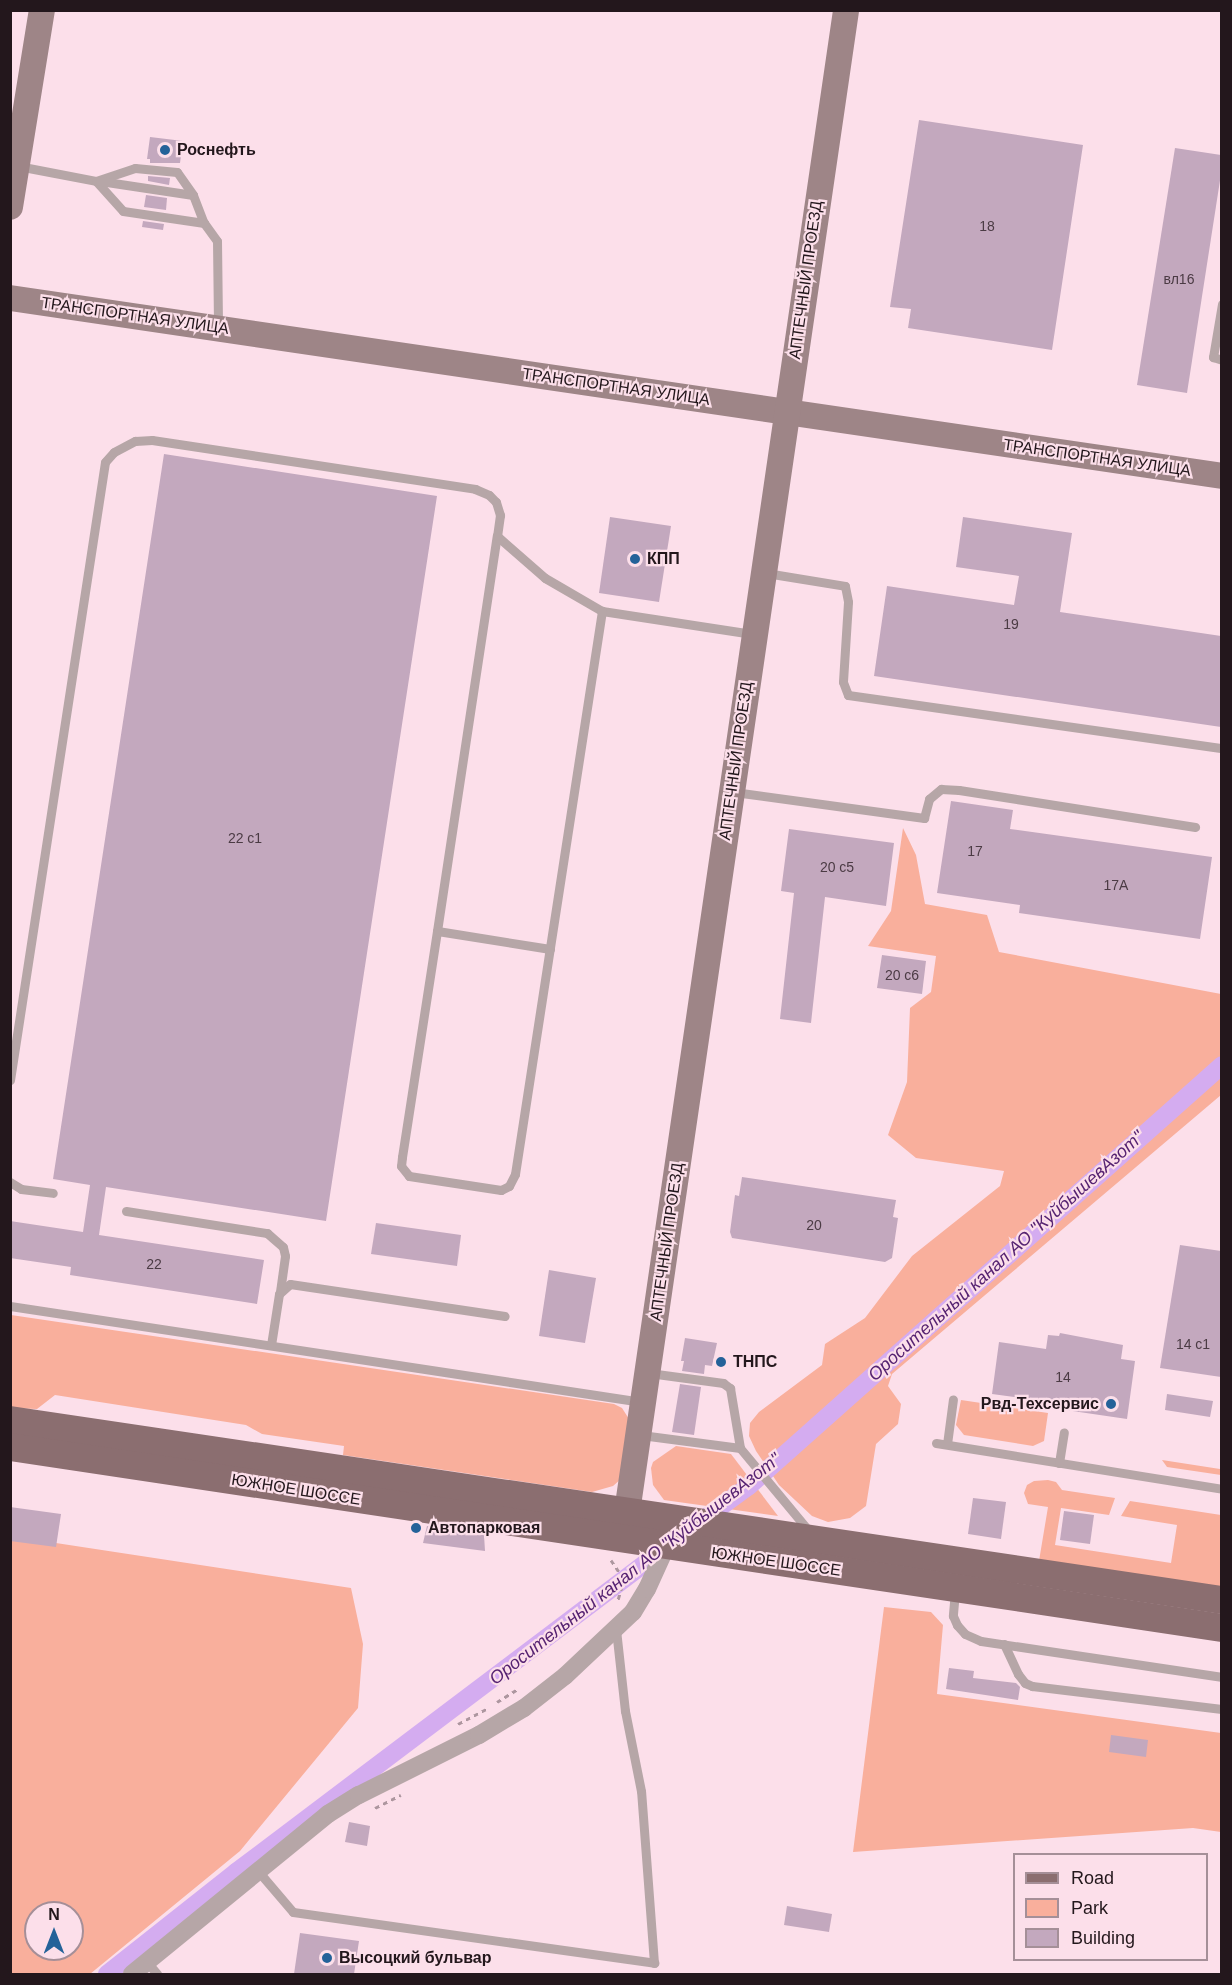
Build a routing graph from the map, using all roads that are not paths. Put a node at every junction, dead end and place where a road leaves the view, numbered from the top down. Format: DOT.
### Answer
graph roads {
  1 [pos="42,10"];
  2 [pos="846,10"];
  3 [pos="18,166"];
  4 [pos="96,181"];
  5 [pos="193,195"];
  6 [pos="10,207"];
  7 [pos="204,223"];
  8 [pos="10,298"];
  9 [pos="1221,304"];
  10 [pos="218,328"];
  11 [pos="1221,360"];
  12 [pos="787,412"];
  13 [pos="1221,476"];
  14 [pos="497,536"];
  15 [pos="764,572"];
  16 [pos="602,611"];
  17 [pos="755,634"];
  18 [pos="1221,748"];
  19 [pos="732,792"];
  20 [pos="1195,826"];
  21 [pos="436,932"];
  22 [pos="550,949"];
  23 [pos="10,1080"];
  24 [pos="10,1182"];
  25 [pos="53,1193"];
  26 [pos="126,1211"];
  27 [pos="279,1294"];
  28 [pos="10,1306"];
  29 [pos="505,1316"];
  30 [pos="271,1345"];
  31 [pos="648,1373"];
  32 [pos="953,1399"];
  33 [pos="644,1402"];
  34 [pos="10,1420"];
  35 [pos="1064,1431"];
  36 [pos="639,1434"];
  37 [pos="936,1443"];
  38 [pos="947,1444"];
  39 [pos="10,1447"];
  40 [pos="740,1448"];
  41 [pos="1059,1463"];
  42 [pos="1221,1490"];
  43 [pos="627,1512"];
  44 [pos="817,1540"];
  45 [pos="667,1545"];
  46 [pos="956,1588"];
  47 [pos="1221,1600"];
  48 [pos="1221,1628"];
  49 [pos="616,1630"];
  50 [pos="1004,1644"];
  51 [pos="1221,1677"];
  52 [pos="1221,1709"];
  53 [pos="258,1871"];
  54 [pos="152,1968"];
  55 [pos="132,1974"];
  1 -- 3 [label="street"];
  2 -- 12 [label="street, АПТЕЧНЫЙ ПРОЕЗД"];
  3 -- 4 [label="lane"];
  3 -- 6 [label="street"];
  4 -- 5 [label="lane"];
  4 -- 5 [label="lane"];
  4 -- 7 [label="lane"];
  5 -- 7 [label="lane"];
  7 -- 10 [label="lane"];
  8 -- 10 [label="street, ТРАНСПОРТНАЯ УЛИЦА"];
  9 -- 11 [label="lane"];
  10 -- 12 [label="street, ТРАНСПОРТНАЯ УЛИЦА"];
  12 -- 13 [label="street, ТРАНСПОРТНАЯ УЛИЦА"];
  12 -- 15 [label="street, АПТЕЧНЫЙ ПРОЕЗД"];
  14 -- 16 [label="lane"];
  14 -- 21 [label="lane"];
  14 -- 23 [label="lane"];
  15 -- 17 [label="street, АПТЕЧНЫЙ ПРОЕЗД"];
  15 -- 18 [label="lane"];
  16 -- 17 [label="lane"];
  16 -- 22 [label="lane"];
  17 -- 19 [label="street, АПТЕЧНЫЙ ПРОЕЗД"];
  19 -- 20 [label="lane"];
  19 -- 31 [label="street, АПТЕЧНЫЙ ПРОЕЗД"];
  21 -- 22 [label="lane"];
  21 -- 22 [label="lane"];
  24 -- 25 [label="lane"];
  26 -- 27 [label="lane"];
  27 -- 29 [label="lane"];
  27 -- 30 [label="lane"];
  28 -- 30 [label="lane"];
  30 -- 33 [label="lane"];
  31 -- 33 [label="street, АПТЕЧНЫЙ ПРОЕЗД"];
  31 -- 40 [label="lane"];
  32 -- 38 [label="lane"];
  33 -- 36 [label="street, АПТЕЧНЫЙ ПРОЕЗД"];
  34 -- 43 [label="main road, ЮЖНОЕ ШОССЕ"];
  35 -- 41 [label="lane"];
  36 -- 40 [label="lane"];
  36 -- 43 [label="street, АПТЕЧНЫЙ ПРОЕЗД"];
  37 -- 38 [label="lane"];
  38 -- 41 [label="lane"];
  39 -- 45 [label="main road, ЮЖНОЕ ШОССЕ"];
  40 -- 44 [label="lane"];
  41 -- 42 [label="lane"];
  43 -- 44 [label="main road, ЮЖНОЕ ШОССЕ"];
  44 -- 47 [label="main road, ЮЖНОЕ ШОССЕ"];
  45 -- 46 [label="main road, ЮЖНОЕ ШОССЕ"];
  45 -- 49 [label="street"];
  46 -- 48 [label="main road, ЮЖНОЕ ШОССЕ"];
  46 -- 50 [label="lane"];
  49 -- 53 [label="street"];
  49 -- 53 [label="lane"];
  50 -- 51 [label="lane"];
  50 -- 52 [label="lane"];
  53 -- 54 [label="street"];
  54 -- 55 [label="street"];
}
